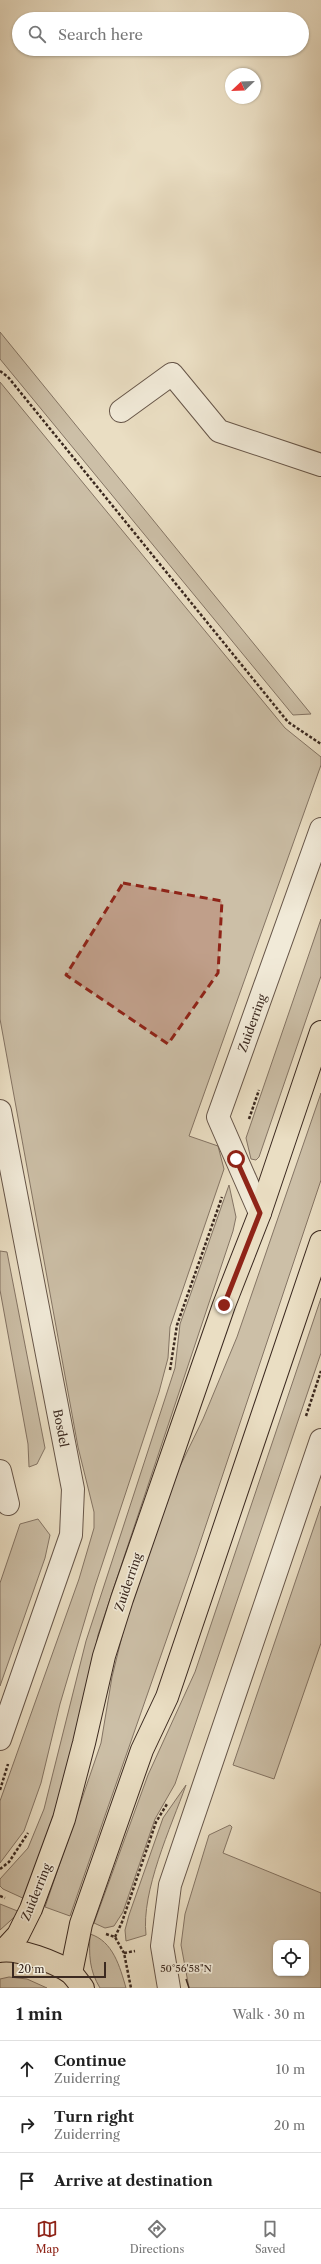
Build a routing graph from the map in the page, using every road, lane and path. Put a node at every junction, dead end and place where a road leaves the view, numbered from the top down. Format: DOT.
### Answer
graph roads {
  1 [pos="0,371"];
  2 [pos="121,411"];
  3 [pos="321,465"];
  4 [pos="321,744"];
  5 [pos="321,829"];
  6 [pos="321,1032"];
  7 [pos="0,1111"];
  8 [pos="260,1213"];
  9 [pos="321,1242"];
  10 [pos="321,1440"];
  11 [pos="0,1471"];
  12 [pos="8,1504"];
  13 [pos="0,1739"];
  14 [pos="4,1760"];
  15 [pos="0,1790"];
  16 [pos="115,1937"];
  17 [pos="2,1951"];
  18 [pos="77,1981"];
  19 [pos="131,1988"];
  20 [pos="169,1988"];
  1 -- 4 [label="path"];
  2 -- 3 [label="street"];
  5 -- 8 [label="street, Zuiderring"];
  6 -- 8 [label="main road, Zuiderring"];
  7 -- 13 [label="street, Bosdel"];
  8 -- 17 [label="main road, Zuiderring"];
  9 -- 18 [label="main road, Zuiderring"];
  10 -- 20 [label="street"];
  11 -- 12 [label="street"];
  14 -- 15 [label="path"];
  16 -- 19 [label="path"];
  17 -- 18 [label="main road, Zuiderring"];
}
